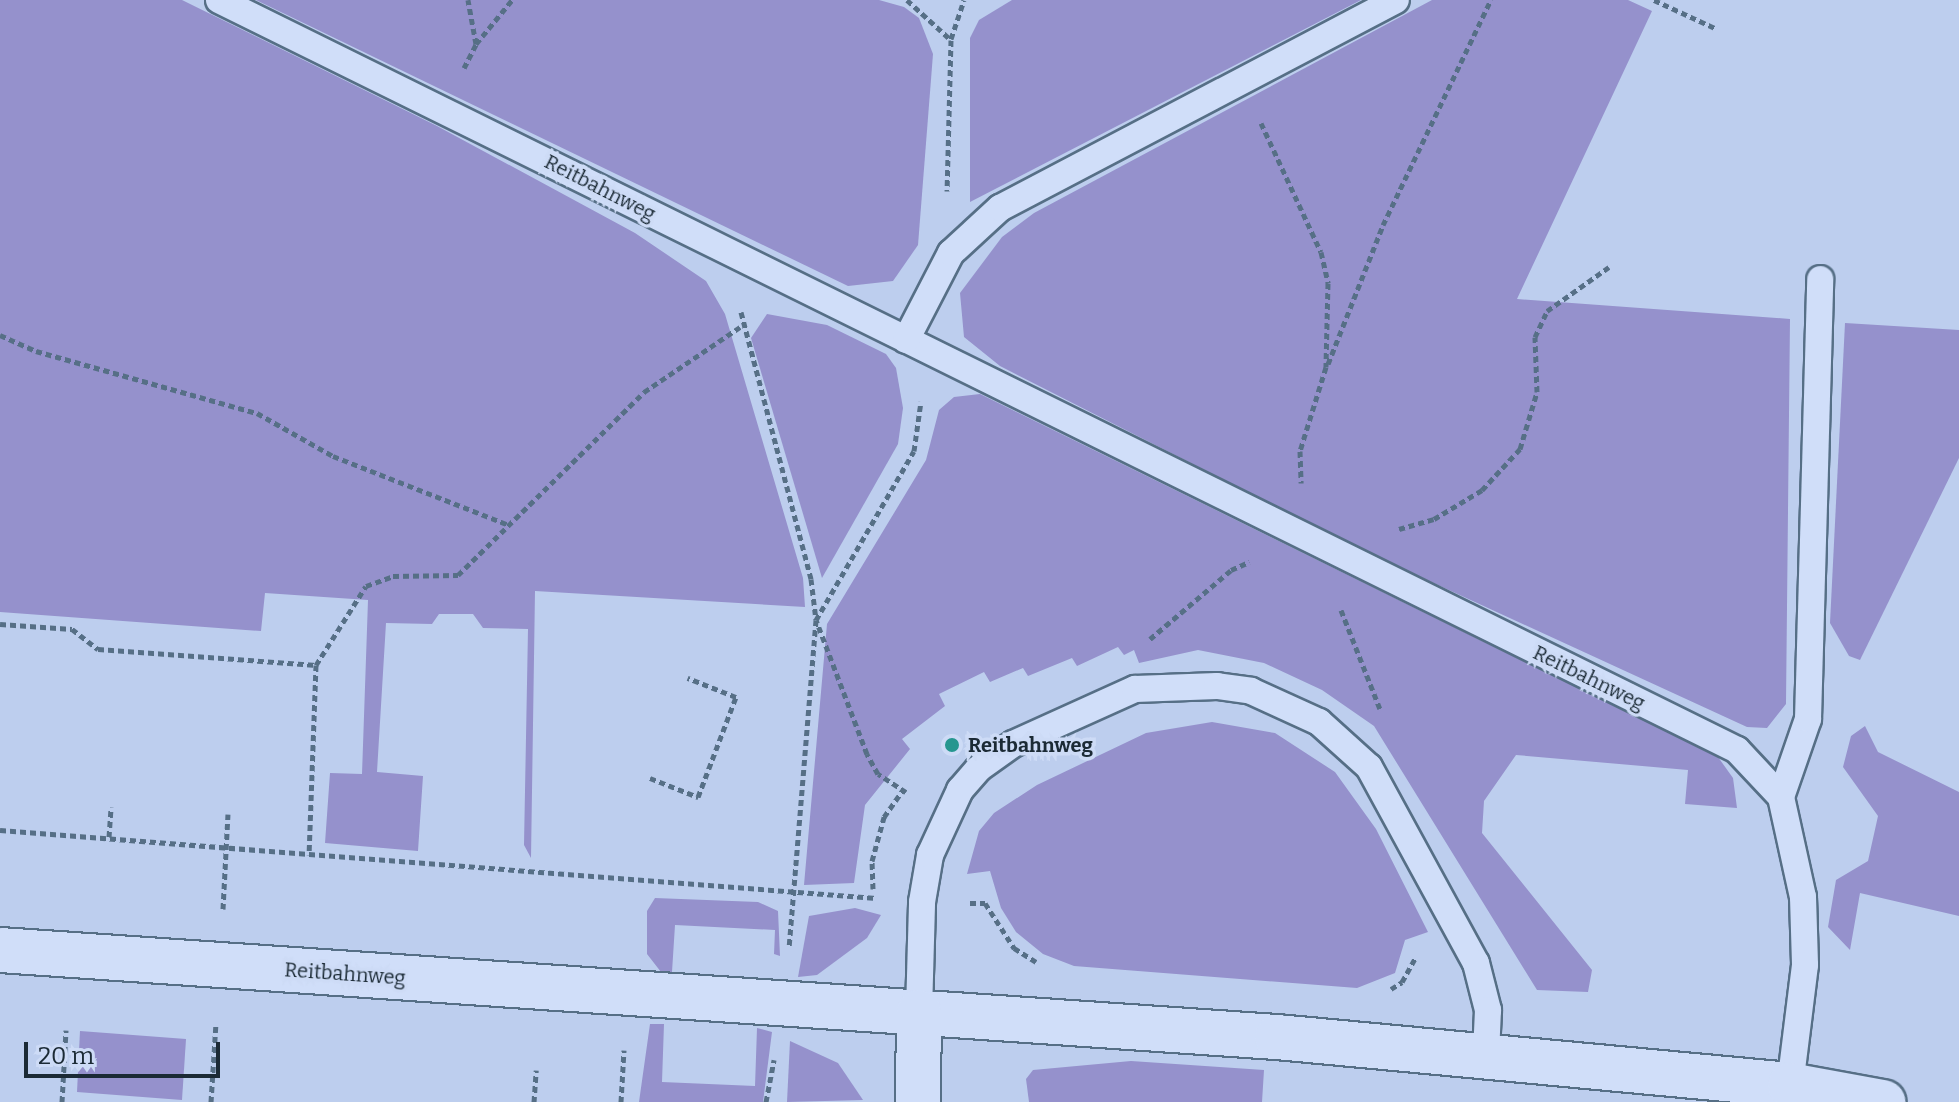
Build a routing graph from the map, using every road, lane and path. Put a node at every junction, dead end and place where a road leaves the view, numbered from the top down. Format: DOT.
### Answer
graph roads {
  1 [pos="219,0"];
  2 [pos="468,0"];
  3 [pos="512,0"];
  4 [pos="907,0"];
  5 [pos="964,0"];
  6 [pos="1396,0"];
  7 [pos="1491,0"];
  8 [pos="1654,0"];
  9 [pos="1715,28"];
  10 [pos="951,40"];
  11 [pos="476,44"];
  12 [pos="1240,81"];
  13 [pos="444,111"];
  14 [pos="951,253"];
  15 [pos="759,267"];
  16 [pos="1609,267"];
  17 [pos="1820,279"];
  18 [pos="740,327"];
  19 [pos="0,335"];
  20 [pos="906,340"];
  21 [pos="937,355"];
  22 [pos="1326,367"];
  23 [pos="509,525"];
  24 [pos="1317,544"];
  25 [pos="816,620"];
  26 [pos="0,624"];
  27 [pos="316,665"];
  28 [pos="688,678"];
  29 [pos="1135,689"];
  30 [pos="1369,767"];
  31 [pos="650,778"];
  32 [pos="1781,797"];
  33 [pos="111,807"];
  34 [pos="228,814"];
  35 [pos="945,818"];
  36 [pos="0,830"];
  37 [pos="109,837"];
  38 [pos="226,845"];
  39 [pos="309,855"];
  40 [pos="793,895"];
  41 [pos="223,898"];
  42 [pos="922,902"];
  43 [pos="1460,931"];
  44 [pos="0,950"];
  45 [pos="1049,970"];
  46 [pos="1385,992"];
  47 [pos="783,1003"];
  48 [pos="919,1012"];
  49 [pos="66,1030"];
  50 [pos="1486,1054"];
  51 [pos="213,1062"];
  52 [pos="536,1070"];
  53 [pos="622,1082"];
  54 [pos="1790,1085"];
  55 [pos="62,1102"];
  56 [pos="211,1102"];
  57 [pos="534,1102"];
  58 [pos="621,1102"];
  59 [pos="918,1102"];
  60 [pos="1883,1102"];
  1 -- 13 [label="lane, Reitbahnweg"];
  2 -- 11 [label="path"];
  3 -- 11 [label="path"];
  4 -- 10 [label="path"];
  5 -- 10 [label="path"];
  6 -- 12 [label="lane"];
  7 -- 22 [label="path"];
  8 -- 9 [label="path"];
  10 -- 14 [label="path"];
  11 -- 13 [label="path"];
  12 -- 14 [label="lane"];
  12 -- 22 [label="path"];
  13 -- 15 [label="lane, Reitbahnweg"];
  14 -- 20 [label="lane"];
  15 -- 18 [label="path"];
  15 -- 20 [label="lane, Reitbahnweg"];
  16 -- 24 [label="path"];
  17 -- 32 [label="lane"];
  18 -- 23 [label="path"];
  18 -- 25 [label="path"];
  19 -- 23 [label="path"];
  20 -- 21 [label="lane, Reitbahnweg"];
  21 -- 24 [label="lane, Reitbahnweg"];
  21 -- 25 [label="path"];
  22 -- 24 [label="path"];
  23 -- 27 [label="path"];
  24 -- 29 [label="path"];
  24 -- 30 [label="path"];
  24 -- 32 [label="lane, Reitbahnweg"];
  25 -- 35 [label="path"];
  25 -- 40 [label="path"];
  26 -- 27 [label="path"];
  27 -- 39 [label="path"];
  28 -- 31 [label="path"];
  29 -- 30 [label="lane"];
  29 -- 35 [label="lane"];
  30 -- 43 [label="lane"];
  32 -- 54 [label="lane"];
  33 -- 37 [label="path"];
  34 -- 38 [label="path"];
  35 -- 42 [label="lane"];
  36 -- 37 [label="path"];
  37 -- 38 [label="path"];
  38 -- 39 [label="path"];
  38 -- 41 [label="path"];
  39 -- 40 [label="path"];
  40 -- 42 [label="path"];
  40 -- 47 [label="path"];
  42 -- 45 [label="path"];
  42 -- 48 [label="lane"];
  43 -- 46 [label="path"];
  43 -- 50 [label="lane"];
  44 -- 47 [label="street, Reitbahnweg"];
  47 -- 48 [label="street, Reitbahnweg"];
  48 -- 50 [label="street, Reitbahnweg"];
  48 -- 59 [label="street"];
  49 -- 55 [label="path"];
  50 -- 54 [label="street, Reitbahnweg"];
  51 -- 56 [label="path"];
  52 -- 57 [label="path"];
  53 -- 58 [label="path"];
  54 -- 60 [label="street, Reitbahnweg"];
}
